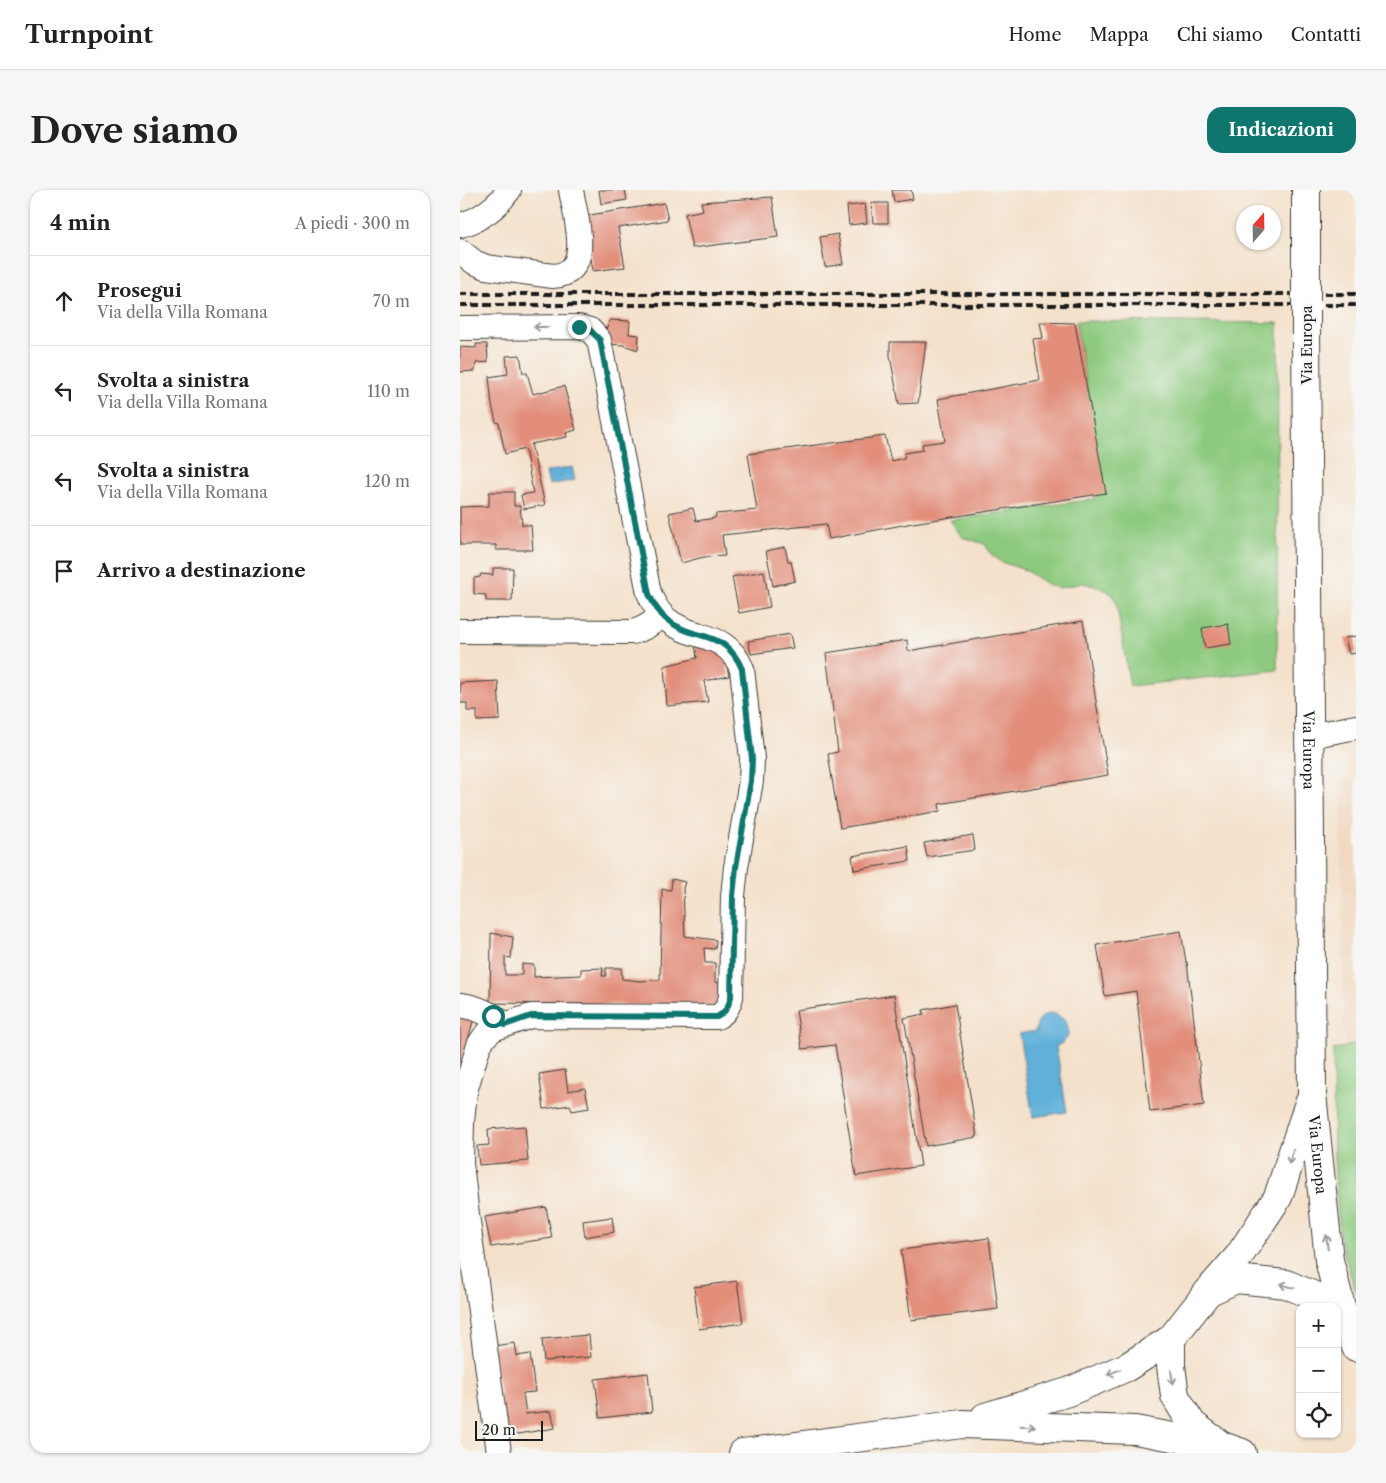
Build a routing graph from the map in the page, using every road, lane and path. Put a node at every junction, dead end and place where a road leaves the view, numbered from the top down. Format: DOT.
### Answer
graph roads {
  1 [pos="509,190"];
  2 [pos="571,190"];
  3 [pos="1306,190"];
  4 [pos="460,225"];
  5 [pos="460,251"];
  6 [pos="460,328"];
  7 [pos="662,615"];
  8 [pos="460,631"];
  9 [pos="1356,727"];
  10 [pos="1310,736"];
  11 [pos="460,1005"];
  12 [pos="505,1025"];
  13 [pos="1312,1094"];
  14 [pos="1208,1292"];
  15 [pos="1331,1303"];
  16 [pos="1339,1303"];
  17 [pos="1341,1310"];
  18 [pos="1171,1339"];
  19 [pos="1356,1348"];
  20 [pos="962,1424"];
  21 [pos="1232,1449"];
  22 [pos="499,1453"];
  23 [pos="743,1453"];
  1 -- 4 [label="street"];
  2 -- 5 [label="street"];
  3 -- 10 [label="street, Via Europa, bridge"];
  7 -- 6 [label="street, one-way"];
  7 -- 8 [label="street"];
  7 -- 12 [label="street"];
  9 -- 10 [label="street"];
  10 -- 13 [label="street, Via Europa"];
  11 -- 12 [label="street"];
  12 -- 22 [label="street"];
  13 -- 14 [label="street, one-way"];
  16 -- 13 [label="street, Via Europa, one-way"];
  15 -- 14 [label="street, one-way"];
  14 -- 18 [label="street"];
  17 -- 19 [label="street, Via Europa"];
  18 -- 20 [label="street, one-way"];
  18 -- 21 [label="street, one-way"];
  20 -- 21 [label="street, one-way"];
  20 -- 23 [label="street"];
}
